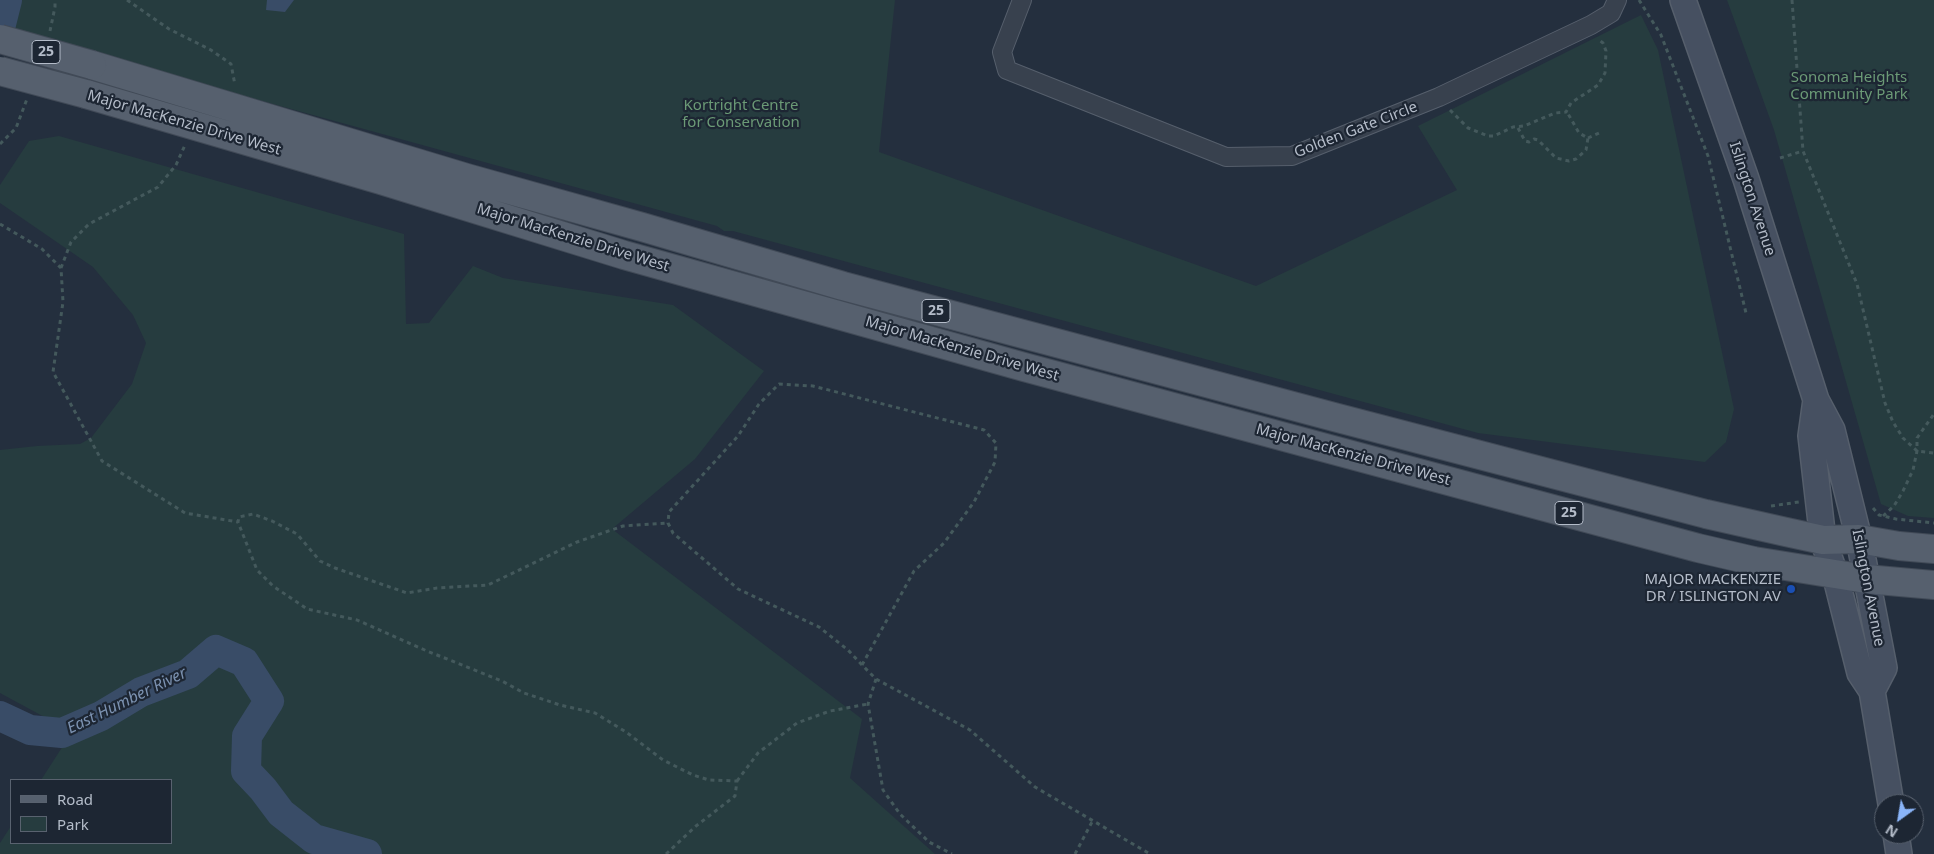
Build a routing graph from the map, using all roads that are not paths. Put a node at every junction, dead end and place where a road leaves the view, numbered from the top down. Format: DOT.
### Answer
graph roads {
  1 [pos="1022,0"];
  2 [pos="1618,0"];
  3 [pos="1684,0"];
  4 [pos="0,39"];
  5 [pos="0,71"];
  6 [pos="1816,400"];
  7 [pos="1859,539"];
  8 [pos="1823,540"];
  9 [pos="1934,549"];
  10 [pos="1835,574"];
  11 [pos="1866,579"];
  12 [pos="1934,584"];
  13 [pos="1872,691"];
  14 [pos="1889,794"];
  1 -- 2 [label="street, Golden Gate Circle"];
  3 -- 6 [label="main road, Islington Avenue"];
  4 -- 8 [label="main road, Major MacKenzie Drive West / 25, bridge"];
  5 -- 10 [label="main road, Major MacKenzie Drive West / 25, bridge"];
  6 -- 7 [label="main road, Islington Avenue"];
  6 -- 8 [label="main road, Islington Avenue"];
  7 -- 8 [label="main road, Major MacKenzie Drive West / 25"];
  7 -- 9 [label="main road, Major MacKenzie Drive West / 25"];
  7 -- 11 [label="main road, Islington Avenue"];
  8 -- 10 [label="main road, Islington Avenue"];
  10 -- 11 [label="main road, Major MacKenzie Drive West / 25"];
  10 -- 13 [label="main road, Islington Avenue"];
  11 -- 12 [label="main road, Major MacKenzie Drive West / 25"];
  11 -- 13 [label="main road, Islington Avenue"];
  13 -- 14 [label="main road, Islington Avenue"];
}
